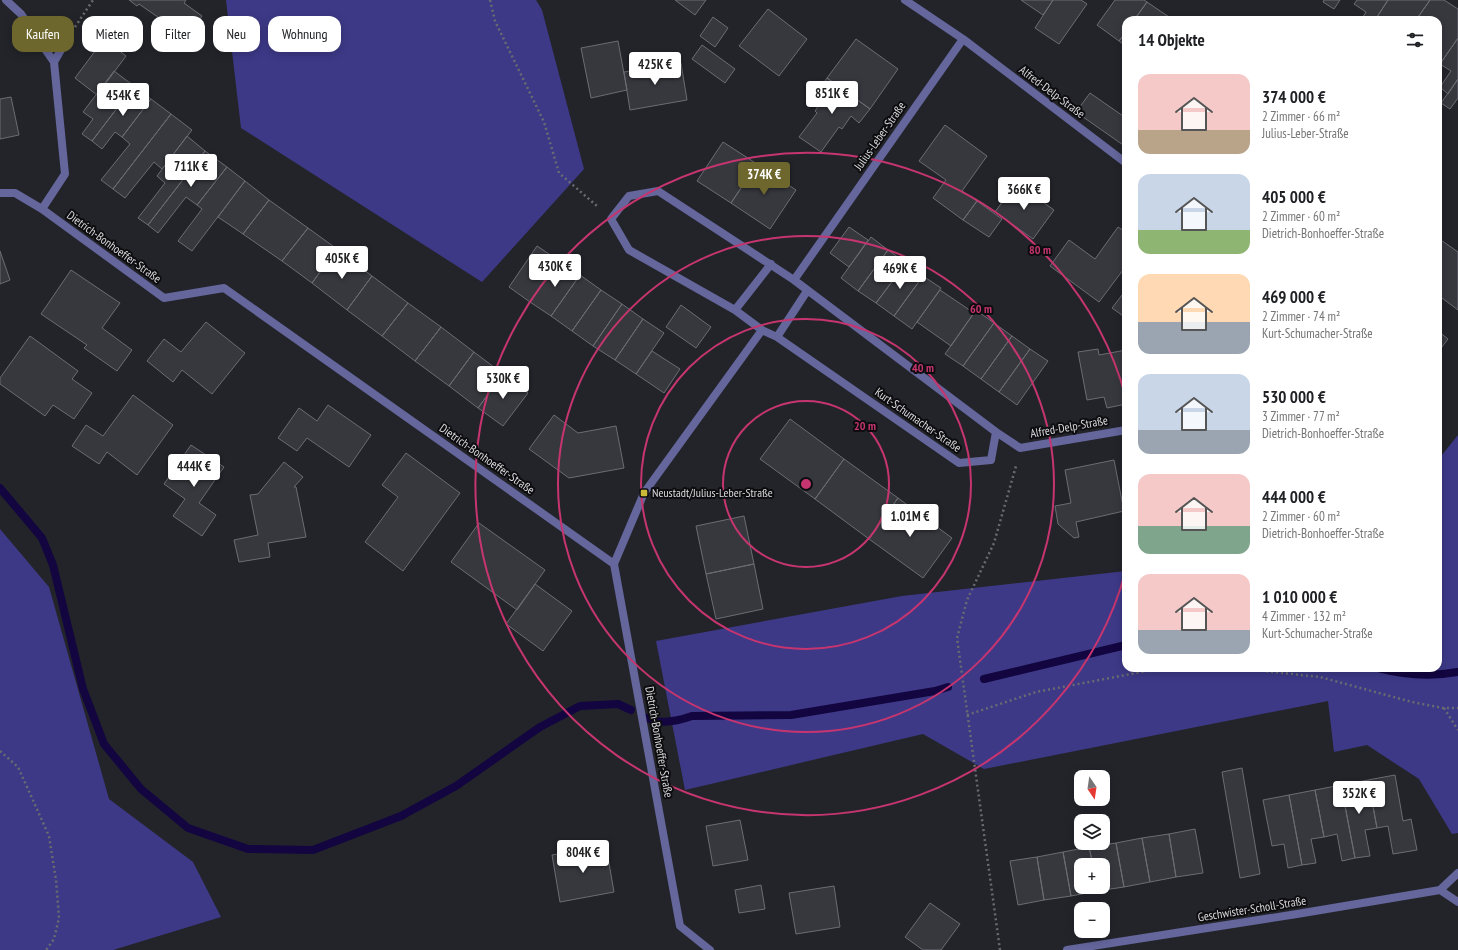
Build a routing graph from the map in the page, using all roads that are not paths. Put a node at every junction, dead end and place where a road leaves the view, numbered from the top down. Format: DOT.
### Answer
graph roads {
  1 [pos="6,0"];
  2 [pos="905,0"];
  3 [pos="963,39"];
  4 [pos="60,52"];
  5 [pos="54,62"];
  6 [pos="1122,160"];
  7 [pos="0,193"];
  8 [pos="42,209"];
  9 [pos="771,264"];
  10 [pos="794,280"];
  11 [pos="807,291"];
  12 [pos="735,310"];
  13 [pos="762,330"];
  14 [pos="777,337"];
  15 [pos="1122,431"];
  16 [pos="996,432"];
  17 [pos="614,564"];
  18 [pos="1458,873"];
  19 [pos="1440,890"];
  20 [pos="1458,902"];
  21 [pos="710,950"];
  22 [pos="1067,950"];
  1 -- 5 [label="street"];
  2 -- 3 [label="street"];
  3 -- 6 [label="street, Alfred-Delp-Straße"];
  3 -- 10 [label="street, Julius-Leber-Straße"];
  4 -- 5 [label="street"];
  5 -- 8 [label="street"];
  7 -- 8 [label="street, Dietrich-Bonhoeffer-Straße"];
  8 -- 17 [label="street, Dietrich-Bonhoeffer-Straße"];
  9 -- 10 [label="street"];
  9 -- 12 [label="street"];
  9 -- 12 [label="street"];
  10 -- 11 [label="street"];
  11 -- 14 [label="street"];
  11 -- 16 [label="street"];
  12 -- 13 [label="street"];
  13 -- 14 [label="street, Kurt-Schumacher-Straße"];
  13 -- 17 [label="street"];
  14 -- 16 [label="street, Kurt-Schumacher-Straße"];
  15 -- 16 [label="street, Alfred-Delp-Straße"];
  17 -- 21 [label="street, Dietrich-Bonhoeffer-Straße"];
  18 -- 19 [label="street"];
  19 -- 20 [label="street"];
  19 -- 22 [label="street, Geschwister-Scholl-Straße"];
}
